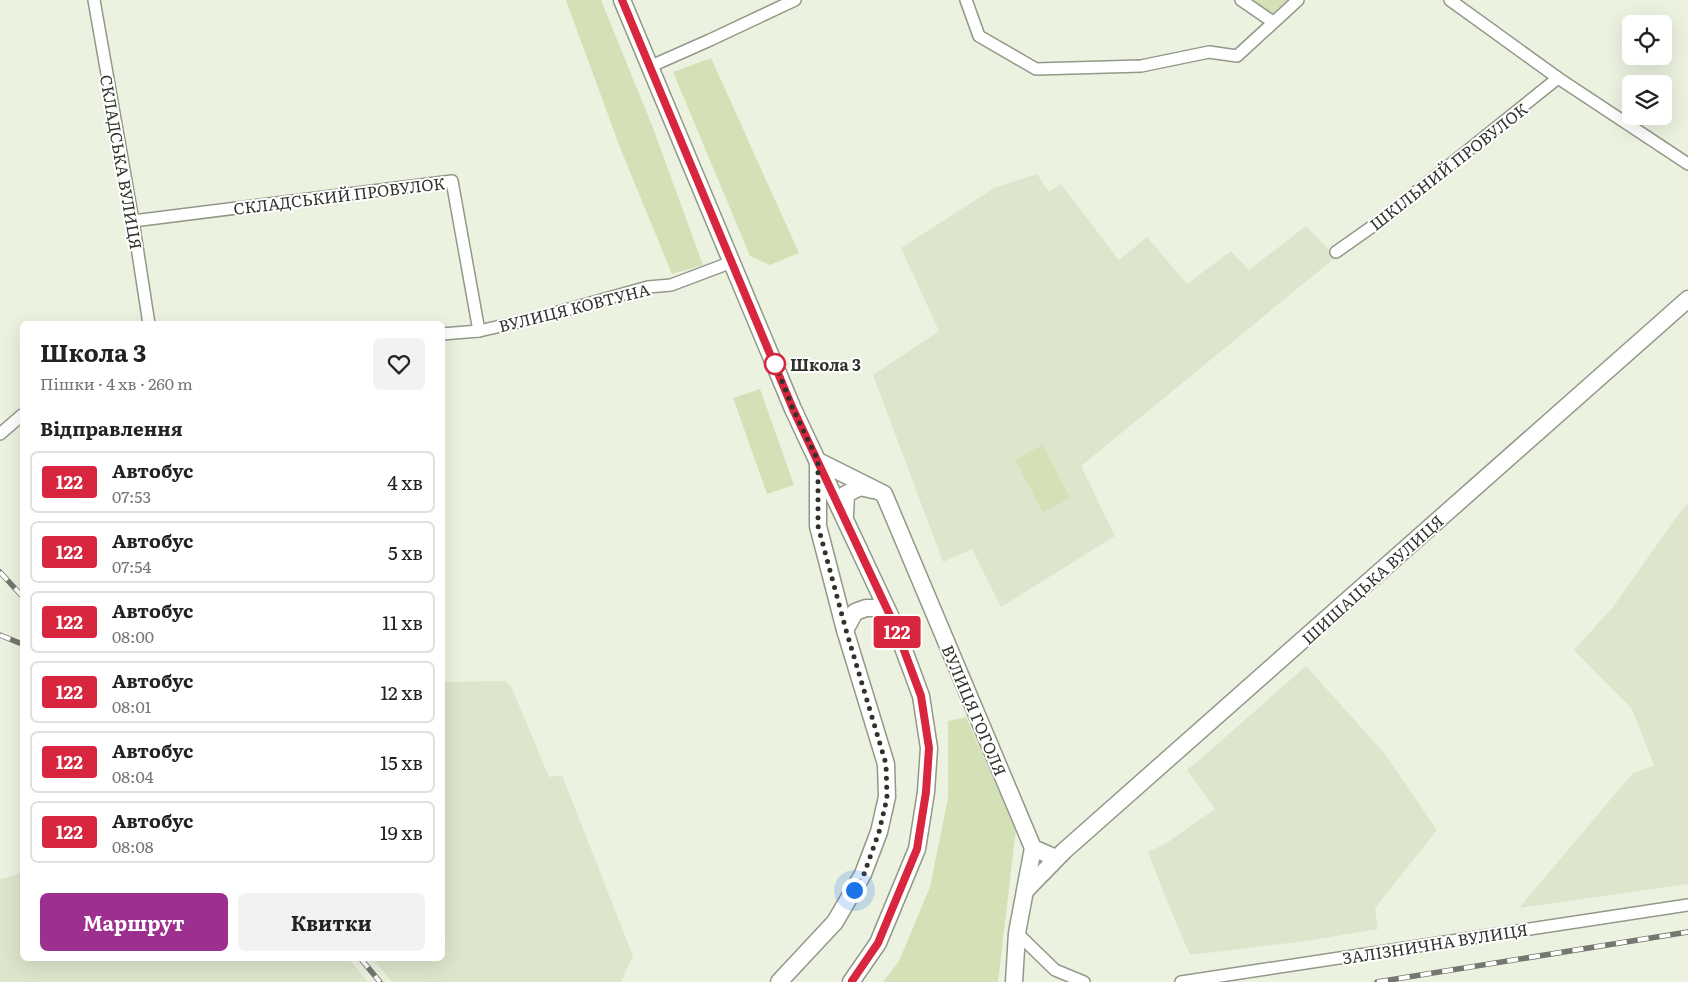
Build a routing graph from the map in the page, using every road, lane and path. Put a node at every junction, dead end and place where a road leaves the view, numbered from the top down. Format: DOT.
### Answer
graph roads {
  1 [pos="94,0"];
  2 [pos="622,0"];
  3 [pos="795,0"];
  4 [pos="966,0"];
  5 [pos="1241,0"];
  6 [pos="1298,0"];
  7 [pos="1450,0"];
  8 [pos="1273,22"];
  9 [pos="649,66"];
  10 [pos="1558,78"];
  11 [pos="1688,164"];
  12 [pos="133,221"];
  13 [pos="1336,252"];
  14 [pos="732,262"];
  15 [pos="1688,299"];
  16 [pos="149,321"];
  17 [pos="479,331"];
  18 [pos="445,334"];
  19 [pos="20,417"];
  20 [pos="0,434"];
  21 [pos="818,461"];
  22 [pos="884,494"];
  23 [pos="845,518"];
  24 [pos="895,626"];
  25 [pos="846,630"];
  26 [pos="1033,848"];
  27 [pos="1056,858"];
  28 [pos="1025,891"];
  29 [pos="1688,905"];
  30 [pos="1017,933"];
  31 [pos="779,982"];
  32 [pos="852,982"];
  33 [pos="1014,982"];
  34 [pos="1084,982"];
  35 [pos="1181,982"];
  1 -- 12 [label="street, СКЛАДСЬКА ВУЛИЦЯ"];
  2 -- 9 [label="street"];
  3 -- 9 [label="street"];
  4 -- 8 [label="street"];
  5 -- 8 [label="street"];
  6 -- 8 [label="street"];
  7 -- 10 [label="street"];
  9 -- 14 [label="street"];
  10 -- 11 [label="street"];
  10 -- 13 [label="street, ШКІЛЬНИЙ ПРОВУЛОК"];
  12 -- 16 [label="street, СКЛАДСЬКА ВУЛИЦЯ"];
  12 -- 17 [label="street, СКЛАДСЬКИЙ ПРОВУЛОК"];
  14 -- 17 [label="street, ВУЛИЦЯ КОВТУНА"];
  14 -- 21 [label="street"];
  15 -- 27 [label="street, ШИШАЦЬКА ВУЛИЦЯ"];
  17 -- 18 [label="street, ВУЛИЦЯ КОВТУНА"];
  19 -- 20 [label="street"];
  21 -- 22 [label="street"];
  21 -- 23 [label="street"];
  21 -- 25 [label="street"];
  22 -- 23 [label="street"];
  22 -- 26 [label="street, ВУЛИЦЯ ГОГОЛЯ"];
  23 -- 24 [label="street"];
  24 -- 25 [label="street"];
  24 -- 32 [label="street"];
  25 -- 31 [label="street"];
  26 -- 27 [label="street"];
  26 -- 28 [label="street"];
  27 -- 28 [label="street, ШИШАЦЬКА ВУЛИЦЯ"];
  28 -- 30 [label="street"];
  29 -- 35 [label="street, ЗАЛІЗНИЧНА ВУЛИЦЯ"];
  30 -- 33 [label="street"];
  30 -- 34 [label="street"];
}
